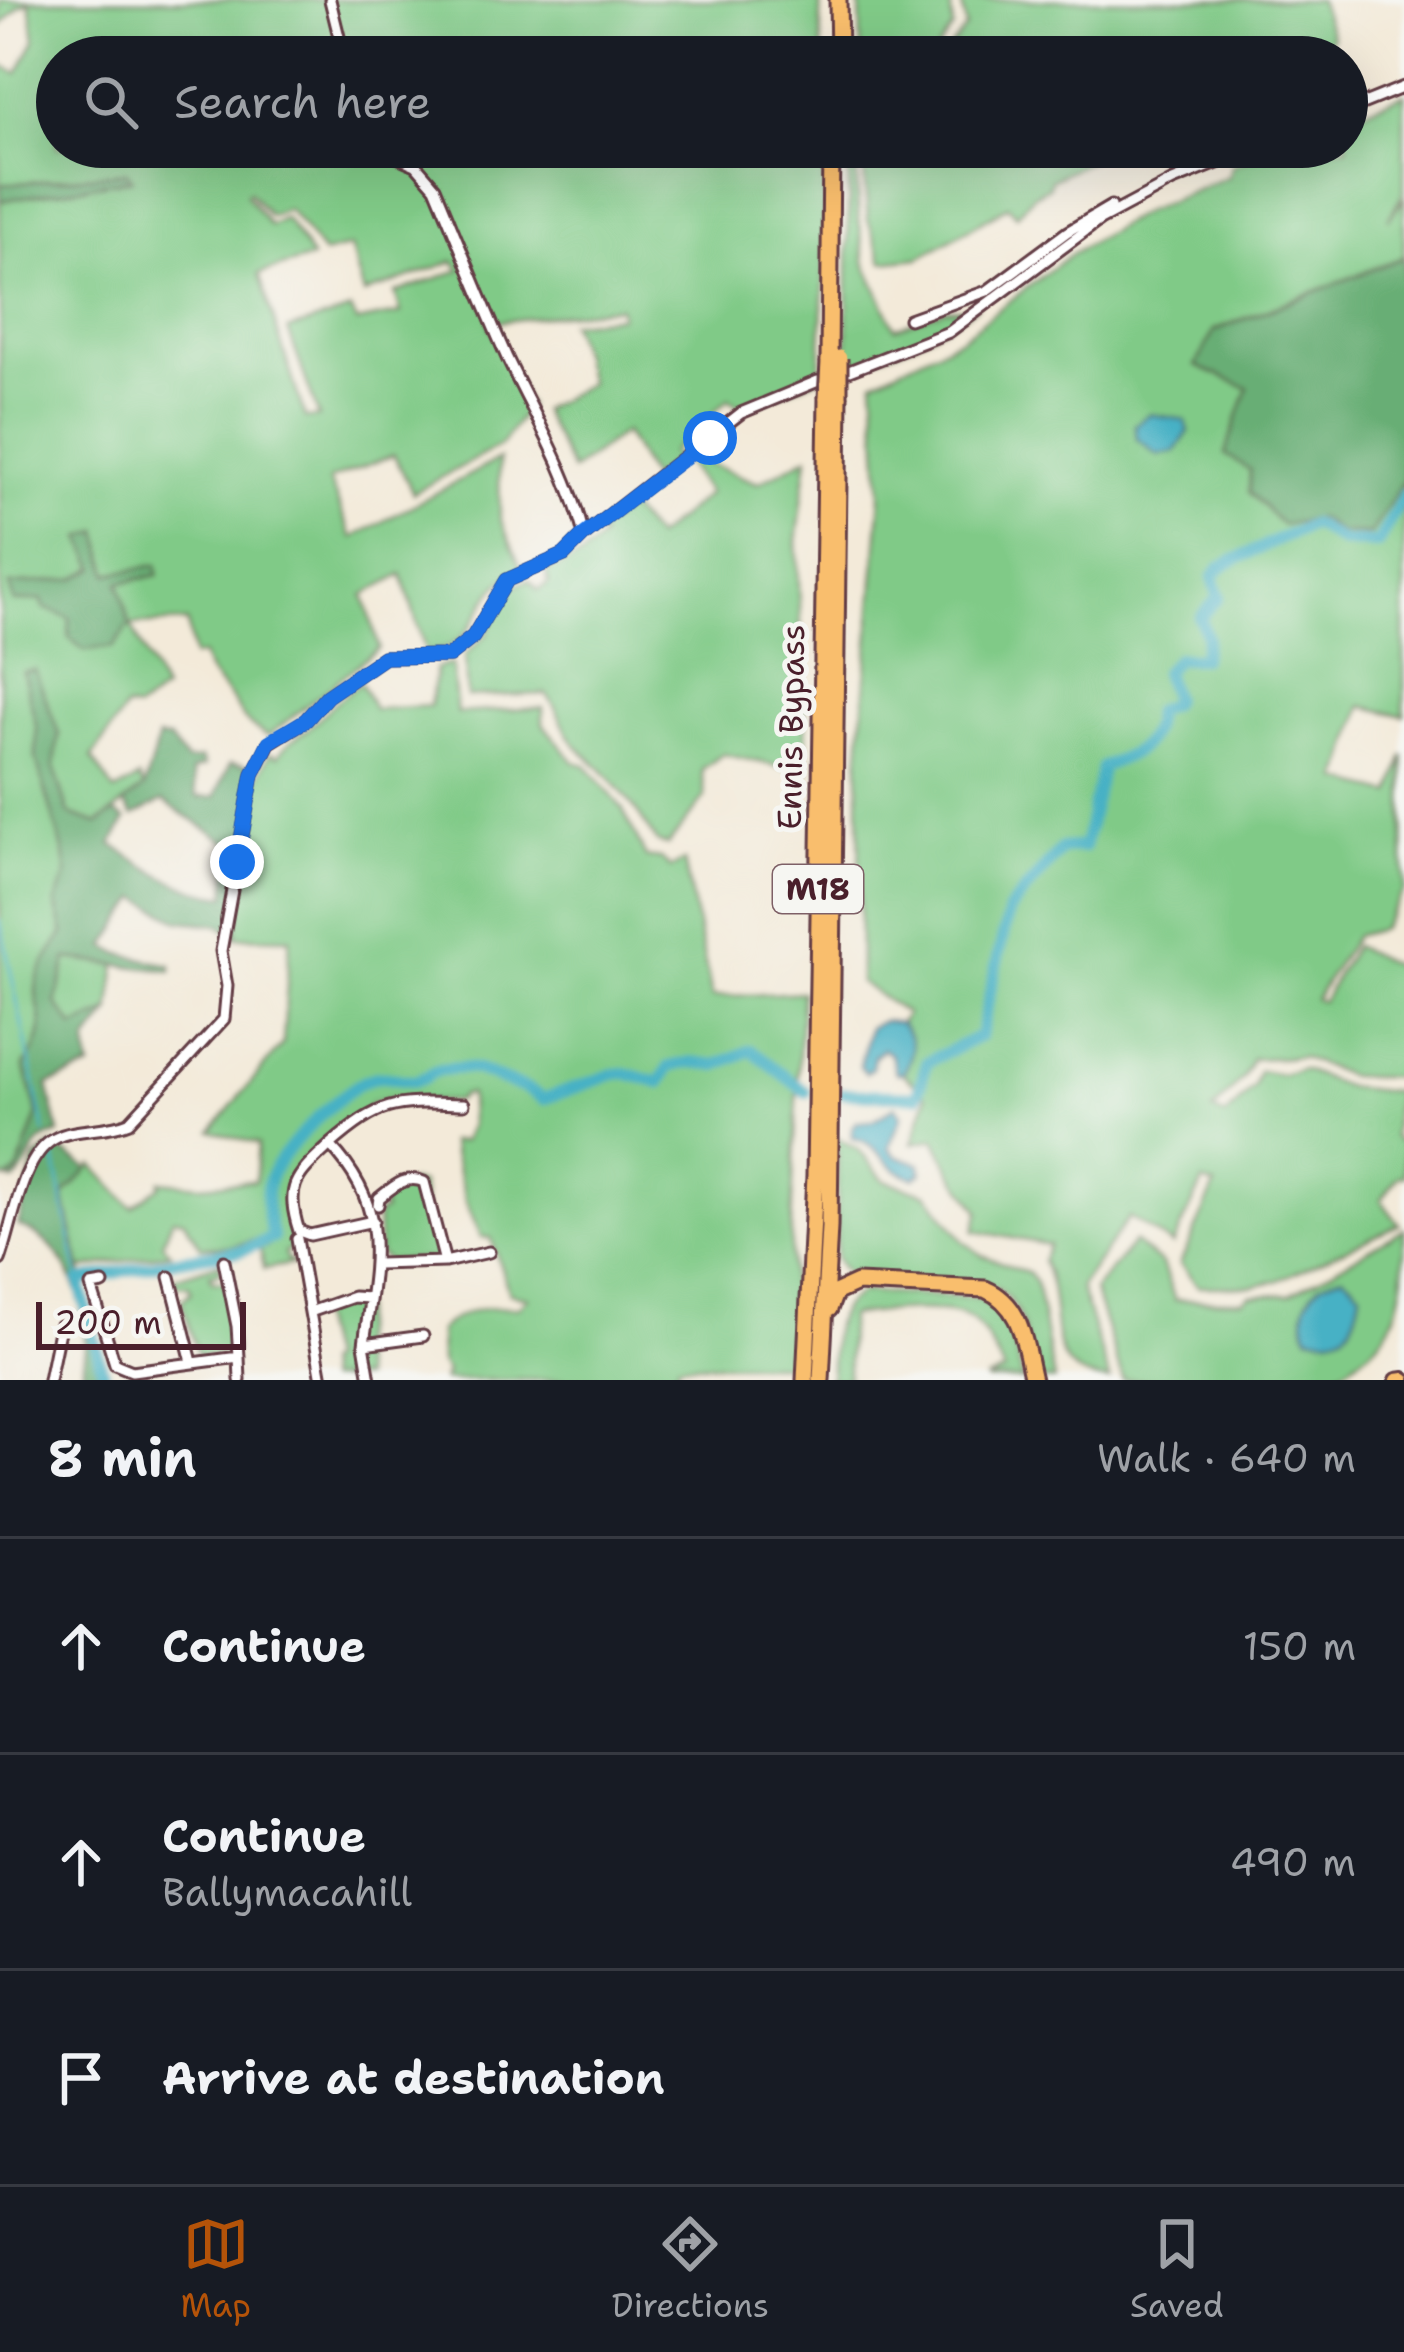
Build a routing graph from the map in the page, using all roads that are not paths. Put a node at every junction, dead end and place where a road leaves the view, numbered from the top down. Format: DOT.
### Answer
graph roads {
  1 [pos="330,0"];
  2 [pos="828,0"];
  3 [pos="838,0"];
  4 [pos="339,36"];
  5 [pos="829,36"];
  6 [pos="839,36"];
  7 [pos="1404,87"];
  8 [pos="1368,102"];
  9 [pos="419,168"];
  10 [pos="832,168"];
  11 [pos="841,168"];
  12 [pos="1207,168"];
  13 [pos="1111,206"];
  14 [pos="1070,237"];
  15 [pos="977,295"];
  16 [pos="986,308"];
  17 [pos="909,319"];
  18 [pos="839,364"];
  19 [pos="818,381"];
  20 [pos="833,397"];
  21 [pos="584,535"];
  22 [pos="464,1104"];
  23 [pos="330,1145"];
  24 [pos="379,1205"];
  25 [pos="373,1221"];
  26 [pos="829,1227"];
  27 [pos="297,1239"];
  28 [pos="489,1252"];
  29 [pos="0,1260"];
  30 [pos="224,1261"];
  31 [pos="446,1262"];
  32 [pos="376,1264"];
  33 [pos="170,1277"];
  34 [pos="857,1282"];
  35 [pos="103,1284"];
  36 [pos="369,1298"];
  37 [pos="310,1312"];
  38 [pos="60,1326"];
  39 [pos="423,1336"];
  40 [pos="364,1345"];
  41 [pos="239,1357"];
  42 [pos="192,1362"];
  43 [pos="821,1375"];
  44 [pos="50,1380"];
  45 [pos="239,1380"];
  46 [pos="322,1380"];
  47 [pos="370,1380"];
  48 [pos="805,1380"];
  49 [pos="1033,1380"];
  1 -- 4 [label="street"];
  2 -- 5 [label="highway"];
  3 -- 6 [label="highway"];
  7 -- 8 [label="street"];
  9 -- 21 [label="street"];
  10 -- 18 [label="highway, Ennis Bypass / M18"];
  11 -- 18 [label="highway, Ennis Bypass / M18"];
  12 -- 14 [label="street"];
  13 -- 14 [label="street"];
  14 -- 15 [label="street"];
  14 -- 16 [label="street"];
  15 -- 16 [label="street"];
  15 -- 17 [label="street"];
  16 -- 18 [label="street"];
  18 -- 20 [label="highway, Ennis Bypass / M18, bridge"];
  19 -- 21 [label="street"];
  20 -- 26 [label="highway, Ennis Bypass / M18"];
  20 -- 48 [label="highway, Ennis Bypass / M18"];
  21 -- 29 [label="street"];
  22 -- 23 [label="street"];
  23 -- 25 [label="street"];
  23 -- 25 [label="street"];
  24 -- 31 [label="street"];
  25 -- 32 [label="street"];
  26 -- 34 [label="highway"];
  26 -- 43 [label="highway, Ennis Bypass / M18"];
  27 -- 37 [label="street"];
  28 -- 31 [label="street"];
  30 -- 41 [label="street"];
  31 -- 32 [label="street"];
  32 -- 36 [label="street"];
  33 -- 42 [label="street"];
  34 -- 43 [label="highway"];
  34 -- 49 [label="highway"];
  35 -- 42 [label="street"];
  36 -- 37 [label="street"];
  36 -- 40 [label="street"];
  37 -- 46 [label="street"];
  38 -- 44 [label="street"];
  39 -- 40 [label="street"];
  40 -- 47 [label="street"];
  41 -- 42 [label="street"];
  41 -- 45 [label="street"];
}
